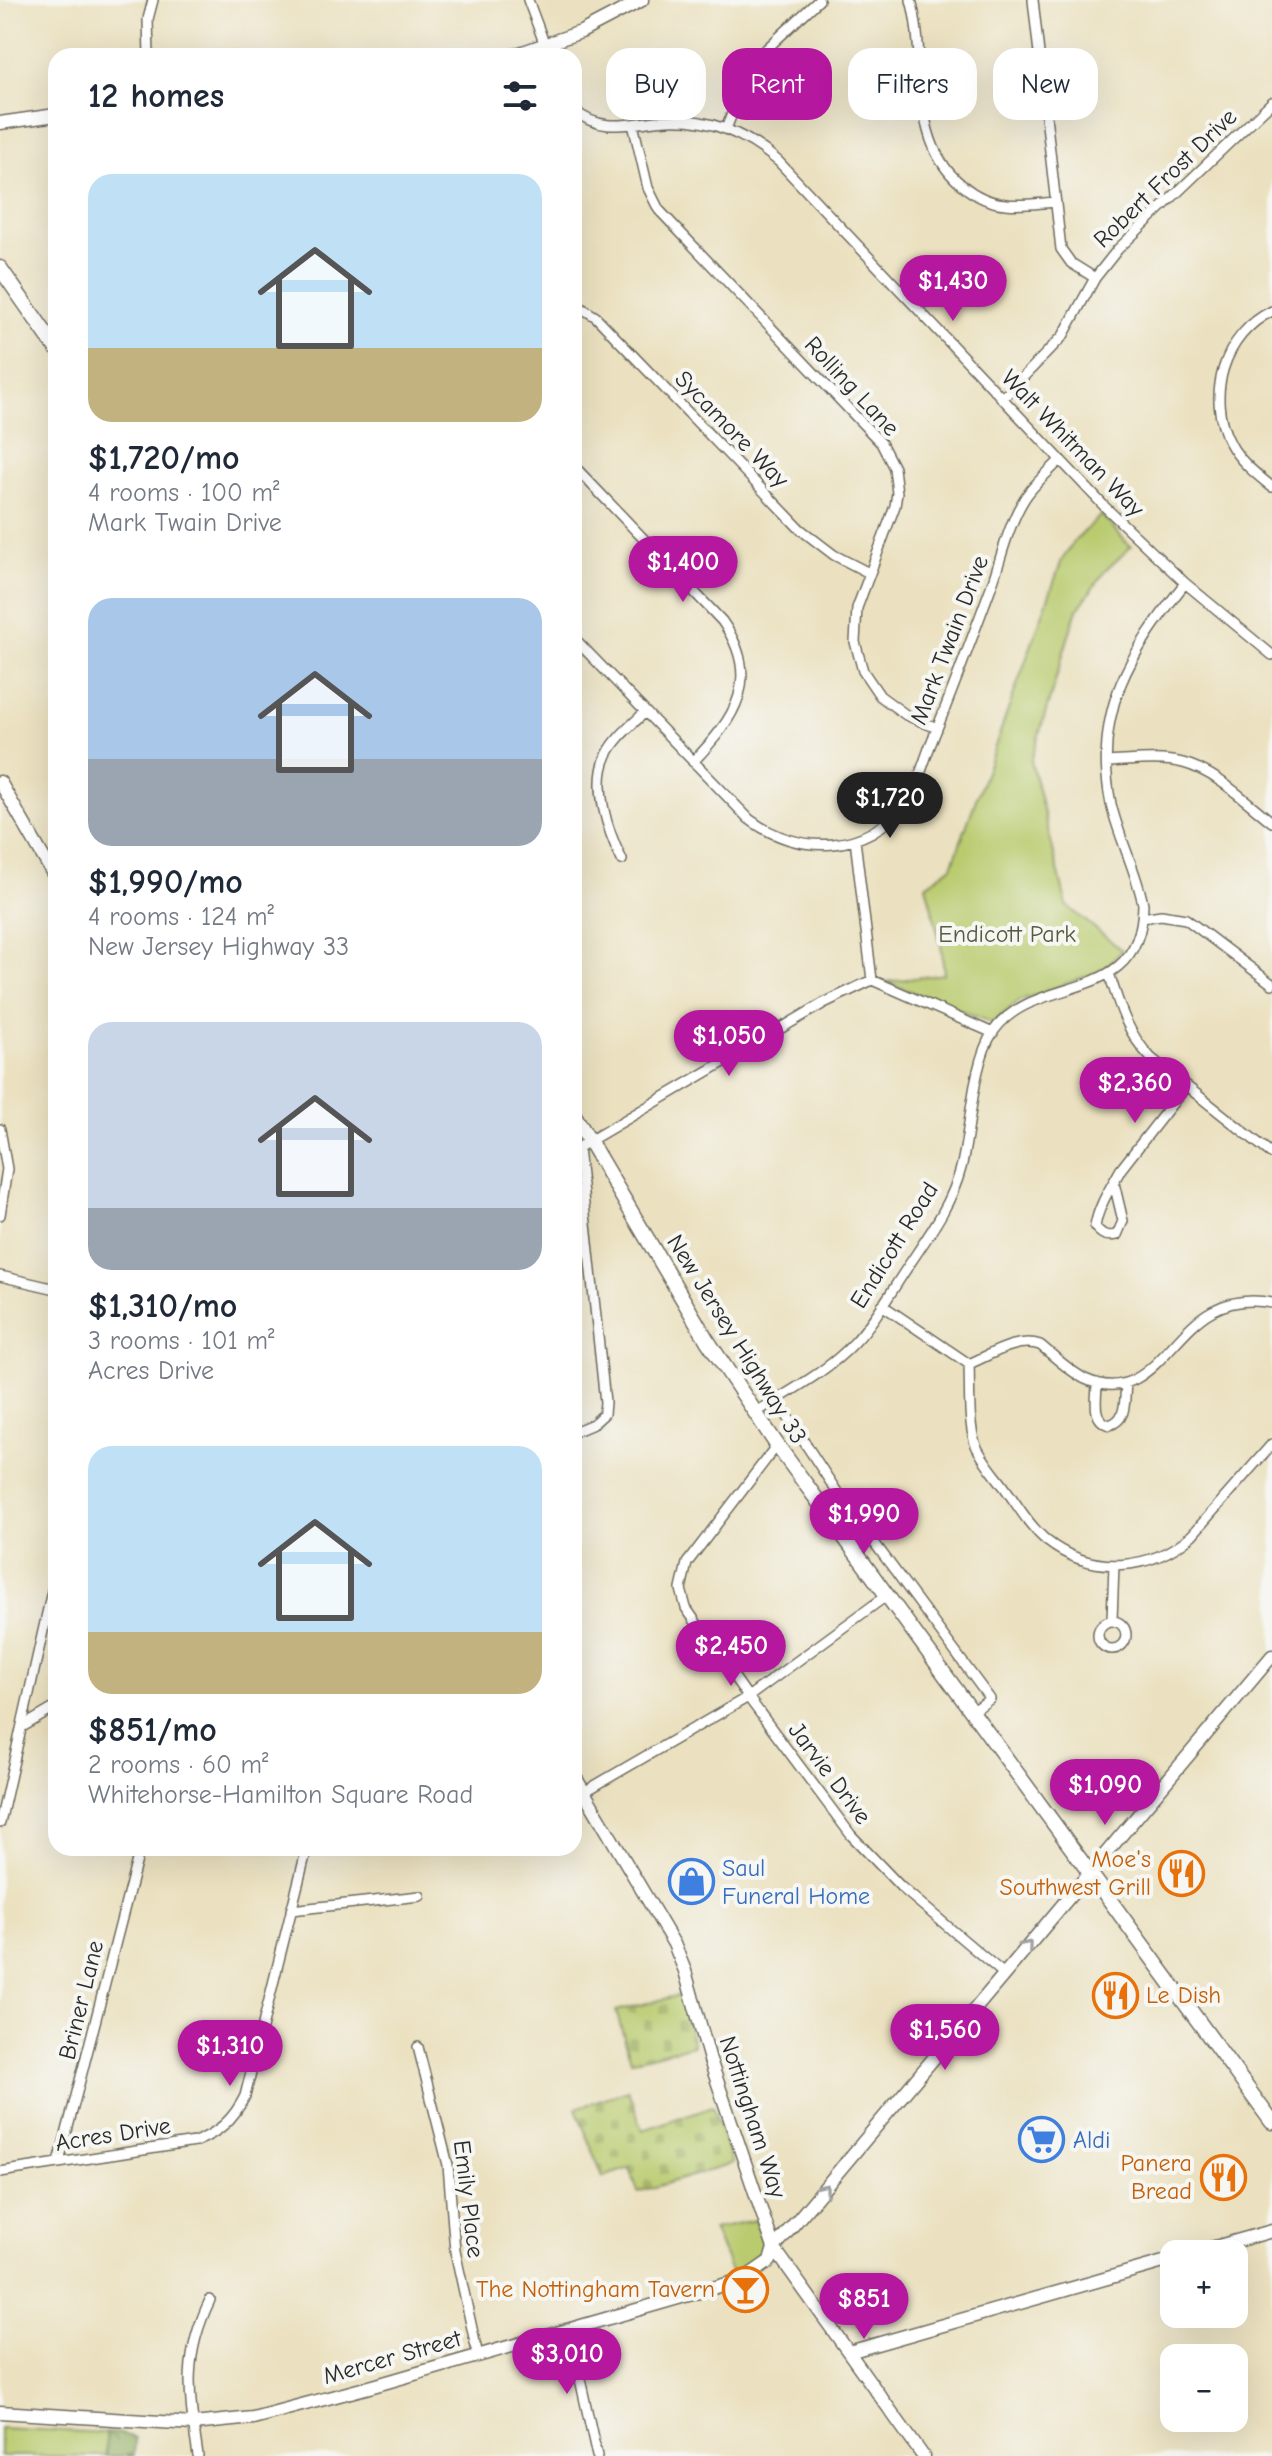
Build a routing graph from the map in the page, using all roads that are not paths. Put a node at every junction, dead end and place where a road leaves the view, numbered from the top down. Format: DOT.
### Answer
graph roads {
  1 [pos="153,0"];
  2 [pos="528,0"];
  3 [pos="642,0"];
  4 [pos="819,0"];
  5 [pos="911,0"];
  6 [pos="1033,0"];
  7 [pos="149,48"];
  8 [pos="546,48"];
  9 [pos="552,48"];
  10 [pos="1272,102"];
  11 [pos="582,115"];
  12 [pos="48,116"];
  13 [pos="0,123"];
  14 [pos="633,124"];
  15 [pos="726,129"];
  16 [pos="1056,202"];
  17 [pos="0,268"];
  18 [pos="1095,278"];
  19 [pos="582,308"];
  20 [pos="1272,311"];
  21 [pos="48,337"];
  22 [pos="1002,399"];
  23 [pos="1060,460"];
  24 [pos="582,474"];
  25 [pos="1272,487"];
  26 [pos="869,573"];
  27 [pos="1185,583"];
  28 [pos="582,646"];
  29 [pos="1272,655"];
  30 [pos="645,712"];
  31 [pos="937,728"];
  32 [pos="693,762"];
  33 [pos="1107,762"];
  34 [pos="0,782"];
  35 [pos="1272,822"];
  36 [pos="855,840"];
  37 [pos="622,860"];
  38 [pos="48,865"];
  39 [pos="1142,918"];
  40 [pos="1109,973"];
  41 [pos="872,980"];
  42 [pos="1272,984"];
  43 [pos="993,1033"];
  44 [pos="1186,1086"];
  45 [pos="0,1129"];
  46 [pos="582,1146"];
  47 [pos="582,1150"];
  48 [pos="1272,1154"];
  49 [pos="582,1167"];
  50 [pos="1114,1183"];
  51 [pos="0,1215"];
  52 [pos="0,1276"];
  53 [pos="48,1287"];
  54 [pos="1272,1303"];
  55 [pos="882,1305"];
  56 [pos="969,1364"];
  57 [pos="1097,1383"];
  58 [pos="1126,1383"];
  59 [pos="776,1399"];
  60 [pos="755,1413"];
  61 [pos="582,1429"];
  62 [pos="1272,1444"];
  63 [pos="777,1445"];
  64 [pos="1114,1565"];
  65 [pos="886,1596"];
  66 [pos="48,1609"];
  67 [pos="1112,1620"];
  68 [pos="1272,1656"];
  69 [pos="748,1697"];
  70 [pos="48,1712"];
  71 [pos="972,1712"];
  72 [pos="22,1727"];
  73 [pos="582,1789"];
  74 [pos="584,1792"];
  75 [pos="0,1823"];
  76 [pos="138,1856"];
  77 [pos="305,1856"];
  78 [pos="1089,1873"];
  79 [pos="420,1896"];
  80 [pos="291,1910"];
  81 [pos="1004,1974"];
  82 [pos="418,2047"];
  83 [pos="1272,2122"];
  84 [pos="59,2162"];
  85 [pos="0,2172"];
  86 [pos="1272,2231"];
  87 [pos="1240,2240"];
  88 [pos="774,2248"];
  89 [pos="1160,2263"];
  90 [pos="210,2300"];
  91 [pos="569,2329"];
  92 [pos="849,2352"];
  93 [pos="478,2356"];
  94 [pos="0,2412"];
  95 [pos="193,2424"];
  96 [pos="198,2456"];
  97 [pos="597,2456"];
  98 [pos="923,2456"];
  1 -- 7 [label="street"];
  2 -- 8 [label="street"];
  3 -- 9 [label="street"];
  4 -- 15 [label="street"];
  5 -- 16 [label="street"];
  6 -- 16 [label="street"];
  10 -- 18 [label="street, Robert Frost Drive"];
  11 -- 14 [label="street, Walt Whitman Way"];
  12 -- 13 [label="street"];
  14 -- 15 [label="street, Walt Whitman Way"];
  14 -- 26 [label="street, Rolling Lane"];
  15 -- 22 [label="street, Walt Whitman Way"];
  16 -- 18 [label="street"];
  17 -- 21 [label="main road"];
  18 -- 22 [label="street, Robert Frost Drive"];
  19 -- 26 [label="street, Sycamore Way"];
  20 -- 25 [label="street"];
  22 -- 23 [label="street, Walt Whitman Way"];
  23 -- 27 [label="street, Walt Whitman Way"];
  23 -- 31 [label="street, Mark Twain Drive"];
  24 -- 32 [label="street"];
  26 -- 31 [label="street, Rolling Lane"];
  27 -- 29 [label="street, Walt Whitman Way"];
  27 -- 33 [label="street, Endicott Road"];
  28 -- 30 [label="street, Mark Twain Drive"];
  30 -- 32 [label="street, Mark Twain Drive"];
  30 -- 37 [label="street"];
  31 -- 36 [label="street, Mark Twain Drive"];
  32 -- 36 [label="street, Mark Twain Drive"];
  33 -- 35 [label="street"];
  33 -- 39 [label="street, Endicott Road"];
  34 -- 38 [label="street"];
  36 -- 41 [label="street"];
  39 -- 40 [label="street, Endicott Road"];
  39 -- 42 [label="street"];
  40 -- 43 [label="street, Endicott Road"];
  40 -- 44 [label="street"];
  41 -- 43 [label="street"];
  41 -- 46 [label="street"];
  43 -- 55 [label="street, Endicott Road"];
  44 -- 48 [label="street"];
  44 -- 50 [label="street"];
  45 -- 51 [label="street"];
  47 -- 60 [label="main road, New Jersey Highway 33"];
  49 -- 61 [label="street"];
  50 -- 50 [label="street"];
  52 -- 53 [label="street"];
  54 -- 58 [label="street"];
  55 -- 56 [label="street"];
  55 -- 59 [label="street, Endicott Road"];
  56 -- 57 [label="street"];
  56 -- 64 [label="street"];
  57 -- 58 [label="street"];
  57 -- 58 [label="street"];
  59 -- 60 [label="street, Endicott Road"];
  59 -- 71 [label="street"];
  60 -- 63 [label="main road, New Jersey Highway 33"];
  62 -- 64 [label="street"];
  63 -- 65 [label="main road, New Jersey Highway 33"];
  63 -- 69 [label="street, Jarvie Drive"];
  64 -- 67 [label="street"];
  65 -- 69 [label="street"];
  65 -- 71 [label="main road, New Jersey Highway 33"];
  66 -- 72 [label="street"];
  68 -- 78 [label="street, Mercer Street"];
  69 -- 74 [label="street"];
  69 -- 81 [label="street, Jarvie Drive"];
  70 -- 72 [label="street"];
  71 -- 78 [label="main road, New Jersey Highway 33"];
  72 -- 75 [label="street"];
  73 -- 74 [label="street, Nottingham Way"];
  74 -- 88 [label="street, Nottingham Way"];
  76 -- 84 [label="street, Briner Lane"];
  77 -- 80 [label="street, Acres Drive"];
  81 -- 78 [label="street, Mercer Street, one-way"];
  78 -- 83 [label="main road, New Jersey Highway 33"];
  79 -- 80 [label="street"];
  80 -- 84 [label="street, Acres Drive"];
  88 -- 81 [label="street, Mercer Street, one-way"];
  82 -- 93 [label="street, Emily Place"];
  84 -- 85 [label="street, Acres Drive"];
  86 -- 87 [label="street"];
  88 -- 91 [label="street, Mercer Street"];
  88 -- 92 [label="street, Nottingham Way"];
  89 -- 92 [label="street"];
  90 -- 95 [label="street"];
  91 -- 93 [label="street, Mercer Street"];
  91 -- 97 [label="street"];
  92 -- 98 [label="street, Nottingham Way"];
  93 -- 95 [label="street, Mercer Street"];
  94 -- 95 [label="street, Mercer Street"];
  95 -- 96 [label="street"];
}
